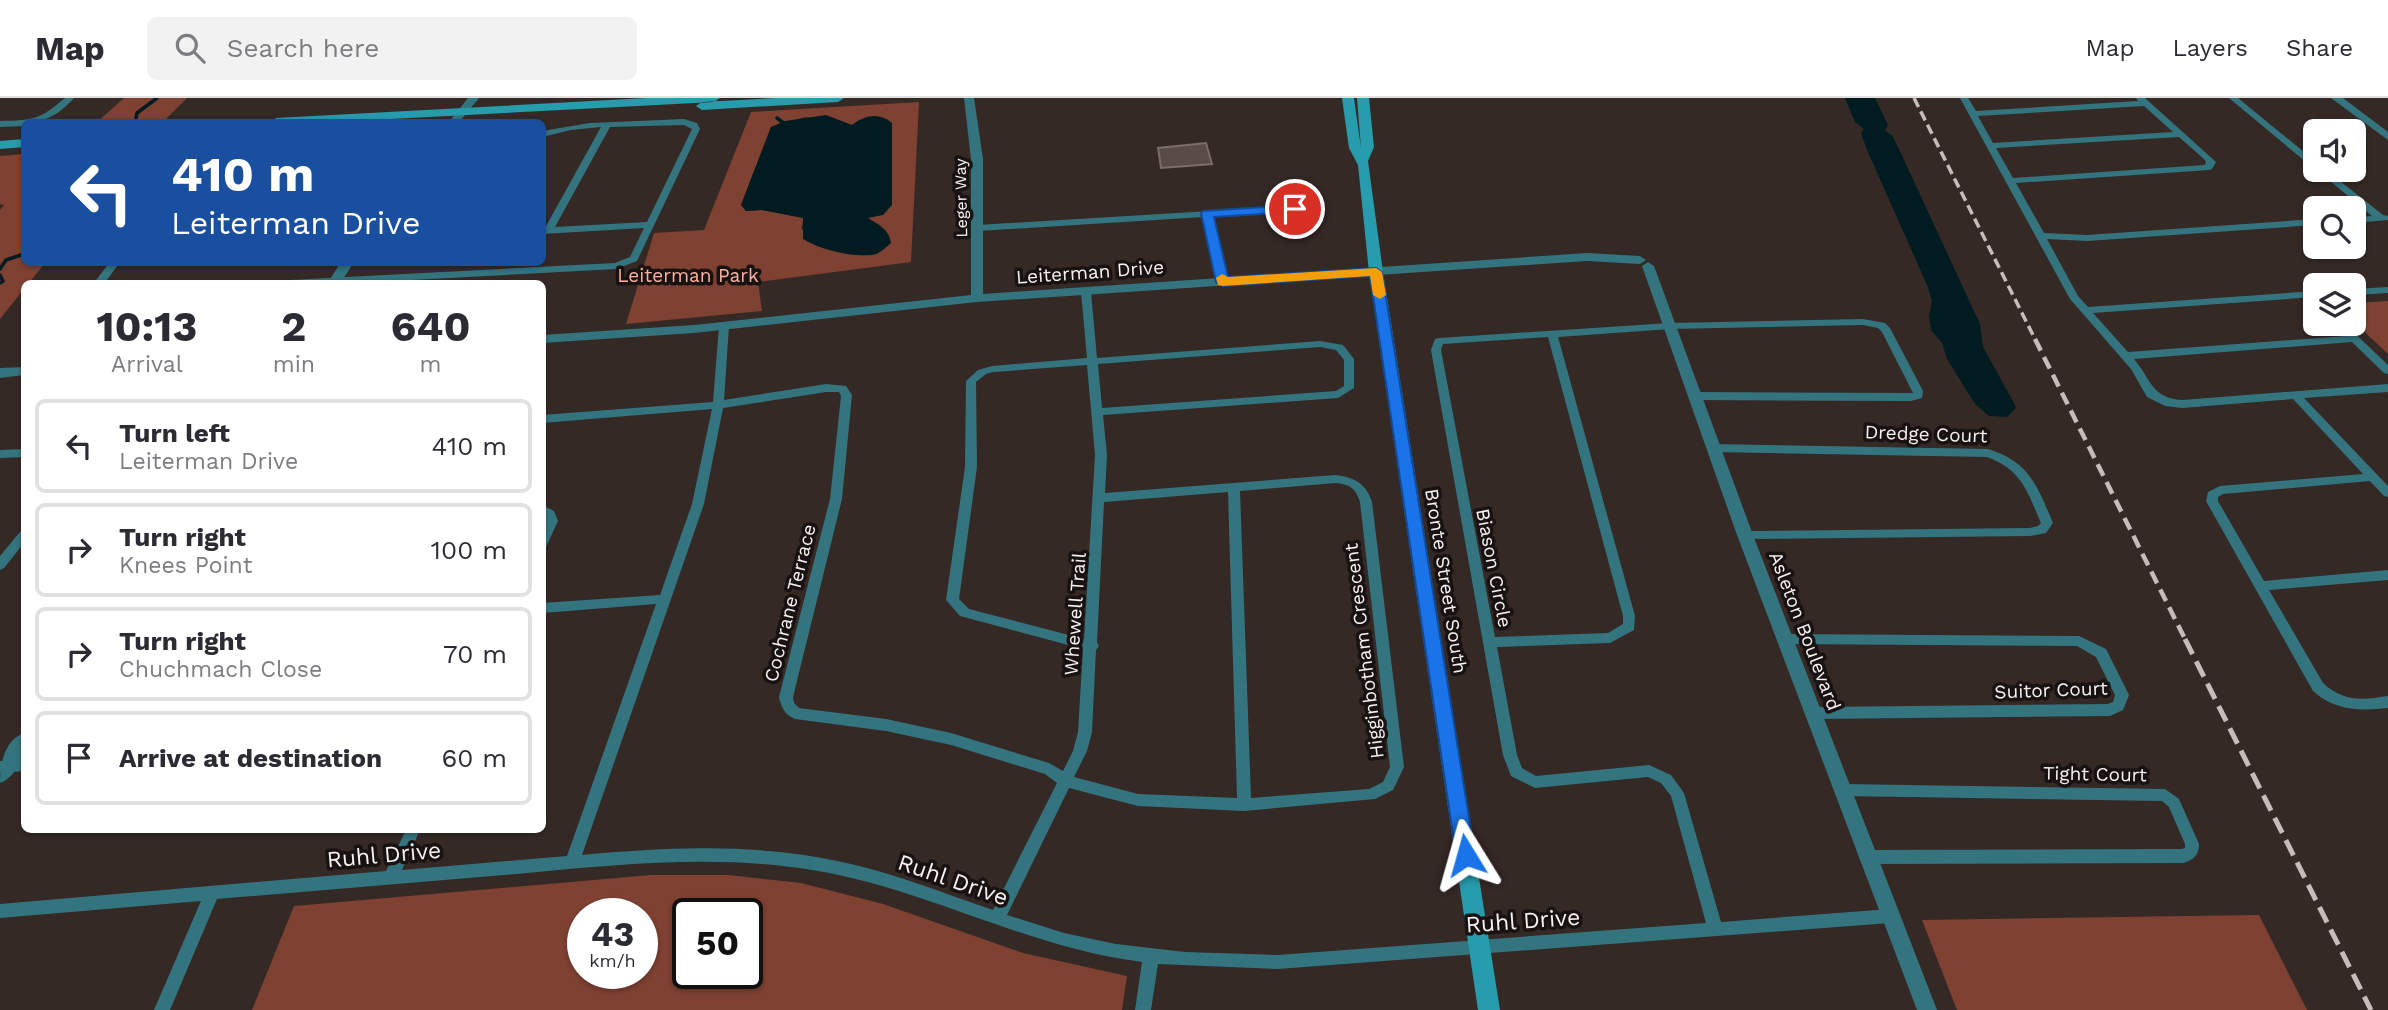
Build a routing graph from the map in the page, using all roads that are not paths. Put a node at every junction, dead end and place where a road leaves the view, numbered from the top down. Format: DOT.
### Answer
graph roads {
  1 [pos="70,98"];
  2 [pos="462,98"];
  3 [pos="474,98"];
  4 [pos="714,98"];
  5 [pos="838,98"];
  6 [pos="969,98"];
  7 [pos="1348,98"];
  8 [pos="1363,98"];
  9 [pos="1964,98"];
  10 [pos="2233,98"];
  11 [pos="2336,98"];
  12 [pos="2143,101"];
  13 [pos="1973,114"];
  14 [pos="41,119"];
  15 [pos="451,119"];
  16 [pos="21,123"];
  17 [pos="0,124"];
  18 [pos="606,127"];
  19 [pos="546,133"];
  20 [pos="2181,134"];
  21 [pos="21,136"];
  22 [pos="0,137"];
  23 [pos="2388,137"];
  24 [pos="21,143"];
  25 [pos="0,145"];
  26 [pos="1990,146"];
  27 [pos="2303,155"];
  28 [pos="1363,159"];
  29 [pos="2010,181"];
  30 [pos="2337,182"];
  31 [pos="1316,200"];
  32 [pos="1208,213"];
  33 [pos="2384,218"];
  34 [pos="2366,219"];
  35 [pos="2303,223"];
  36 [pos="651,225"];
  37 [pos="978,228"];
  38 [pos="546,229"];
  39 [pos="546,231"];
  40 [pos="2040,236"];
  41 [pos="1644,263"];
  42 [pos="112,266"];
  43 [pos="1376,272"];
  44 [pos="101,280"];
  45 [pos="369,280"];
  46 [pos="1223,282"];
  47 [pos="2388,289"];
  48 [pos="2366,291"];
  49 [pos="1086,292"];
  50 [pos="2303,297"];
  51 [pos="977,298"];
  52 [pos="2084,310"];
  53 [pos="724,326"];
  54 [pos="1670,326"];
  55 [pos="1552,333"];
  56 [pos="2351,336"];
  57 [pos="546,339"];
  58 [pos="2354,339"];
  59 [pos="2126,356"];
  60 [pos="1093,362"];
  61 [pos="2388,371"];
  62 [pos="21,372"];
  63 [pos="0,373"];
  64 [pos="2388,388"];
  65 [pos="2295,395"];
  66 [pos="1696,396"];
  67 [pos="718,405"];
  68 [pos="1097,412"];
  69 [pos="546,419"];
  70 [pos="1713,447"];
  71 [pos="21,453"];
  72 [pos="0,454"];
  73 [pos="2373,477"];
  74 [pos="1234,487"];
  75 [pos="2388,493"];
  76 [pos="1100,498"];
  77 [pos="546,512"];
  78 [pos="546,535"];
  79 [pos="1745,535"];
  80 [pos="21,539"];
  81 [pos="0,565"];
  82 [pos="2388,575"];
  83 [pos="2260,586"];
  84 [pos="665,600"];
  85 [pos="546,608"];
  86 [pos="1785,639"];
  87 [pos="1490,642"];
  88 [pos="1092,646"];
  89 [pos="2388,702"];
  90 [pos="1815,713"];
  91 [pos="21,744"];
  92 [pos="21,766"];
  93 [pos="2,770"];
  94 [pos="1065,781"];
  95 [pos="1843,790"];
  96 [pos="1244,806"];
  97 [pos="412,833"];
  98 [pos="1867,857"];
  99 [pos="572,862"];
  100 [pos="391,877"];
  101 [pos="212,893"];
  102 [pos="0,911"];
  103 [pos="1890,916"];
  104 [pos="997,919"];
  105 [pos="1716,930"];
  106 [pos="1479,947"];
  107 [pos="1151,956"];
  108 [pos="162,1010"];
  109 [pos="1143,1010"];
  110 [pos="1489,1010"];
  111 [pos="1927,1010"];
  1 -- 14 [label="street"];
  2 -- 15 [label="street"];
  3 -- 15 [label="street"];
  4 -- 15 [label="main road"];
  5 -- 15 [label="main road"];
  6 -- 37 [label="street, Leger Way"];
  7 -- 28 [label="main road, Bronte Street South"];
  8 -- 28 [label="main road, Bronte Street South"];
  9 -- 13 [label="street"];
  10 -- 27 [label="street"];
  11 -- 23 [label="street"];
  12 -- 13 [label="street"];
  12 -- 20 [label="street"];
  13 -- 26 [label="street"];
  16 -- 17 [label="street"];
  18 -- 19 [label="street"];
  18 -- 36 [label="street"];
  18 -- 38 [label="street"];
  20 -- 26 [label="street"];
  20 -- 29 [label="street"];
  21 -- 22 [label="main road"];
  24 -- 25 [label="main road"];
  26 -- 29 [label="street"];
  28 -- 43 [label="main road, Bronte Street South"];
  29 -- 40 [label="street"];
  30 -- 33 [label="street"];
  31 -- 32 [label="street"];
  32 -- 37 [label="street"];
  32 -- 46 [label="street"];
  33 -- 34 [label="street"];
  35 -- 40 [label="street"];
  36 -- 39 [label="street"];
  36 -- 45 [label="street"];
  37 -- 51 [label="street, Leger Way"];
  40 -- 52 [label="street"];
  41 -- 43 [label="street, Leiterman Drive"];
  41 -- 54 [label="street, Asleton Boulevard"];
  42 -- 44 [label="street"];
  43 -- 46 [label="street, Leiterman Drive"];
  43 -- 106 [label="main road, Bronte Street South"];
  46 -- 49 [label="street, Leiterman Drive"];
  47 -- 48 [label="street"];
  49 -- 51 [label="street, Leiterman Drive"];
  49 -- 60 [label="street, Whewell Trail"];
  50 -- 52 [label="street"];
  51 -- 53 [label="street, Leiterman Drive"];
  52 -- 59 [label="street"];
  53 -- 57 [label="street, Leiterman Drive"];
  53 -- 67 [label="street"];
  54 -- 55 [label="street, Biason Circle"];
  54 -- 66 [label="street, Asleton Boulevard"];
  54 -- 66 [label="street, Biason Circle"];
  55 -- 87 [label="street, Biason Circle"];
  55 -- 87 [label="street, Biason Circle"];
  56 -- 58 [label="street"];
  58 -- 59 [label="street"];
  58 -- 61 [label="street"];
  59 -- 65 [label="street"];
  60 -- 68 [label="street, Whewell Trail"];
  60 -- 68 [label="street"];
  60 -- 88 [label="street"];
  62 -- 63 [label="street"];
  64 -- 65 [label="street"];
  65 -- 73 [label="street"];
  66 -- 70 [label="street, Asleton Boulevard"];
  67 -- 69 [label="street"];
  67 -- 84 [label="street"];
  67 -- 94 [label="street, Cochrane Terrace"];
  68 -- 76 [label="street, Whewell Trail"];
  70 -- 79 [label="street, Asleton Boulevard"];
  70 -- 79 [label="street, Dredge Court"];
  71 -- 72 [label="street"];
  73 -- 75 [label="street"];
  73 -- 83 [label="street"];
  74 -- 76 [label="street, Higginbotham Crescent"];
  74 -- 96 [label="street"];
  74 -- 96 [label="street, Higginbotham Crescent"];
  76 -- 88 [label="street, Whewell Trail"];
  77 -- 78 [label="street"];
  79 -- 86 [label="street, Asleton Boulevard"];
  80 -- 81 [label="street"];
  82 -- 83 [label="street"];
  83 -- 89 [label="street"];
  84 -- 85 [label="street"];
  84 -- 99 [label="street"];
  86 -- 90 [label="street, Asleton Boulevard"];
  86 -- 90 [label="street, Suitor Court"];
  87 -- 105 [label="street"];
  88 -- 94 [label="street, Whewell Trail"];
  90 -- 95 [label="street, Asleton Boulevard"];
  91 -- 93 [label="street"];
  92 -- 93 [label="street"];
  94 -- 96 [label="street, Higginbotham Crescent"];
  94 -- 104 [label="street, Whewell Trail"];
  95 -- 98 [label="street, Asleton Boulevard"];
  95 -- 98 [label="street, Tight Court"];
  97 -- 100 [label="street"];
  98 -- 103 [label="street, Asleton Boulevard"];
  99 -- 100 [label="street, Ruhl Drive"];
  99 -- 104 [label="street, Ruhl Drive"];
  100 -- 101 [label="street, Ruhl Drive"];
  101 -- 102 [label="street, Ruhl Drive"];
  101 -- 108 [label="street"];
  103 -- 105 [label="street, Ruhl Drive"];
  103 -- 111 [label="street, Asleton Boulevard"];
  104 -- 107 [label="street, Ruhl Drive"];
  105 -- 106 [label="street, Ruhl Drive"];
  106 -- 107 [label="street, Ruhl Drive"];
  106 -- 110 [label="main road, Bronte Street South"];
  107 -- 109 [label="street"];
}
